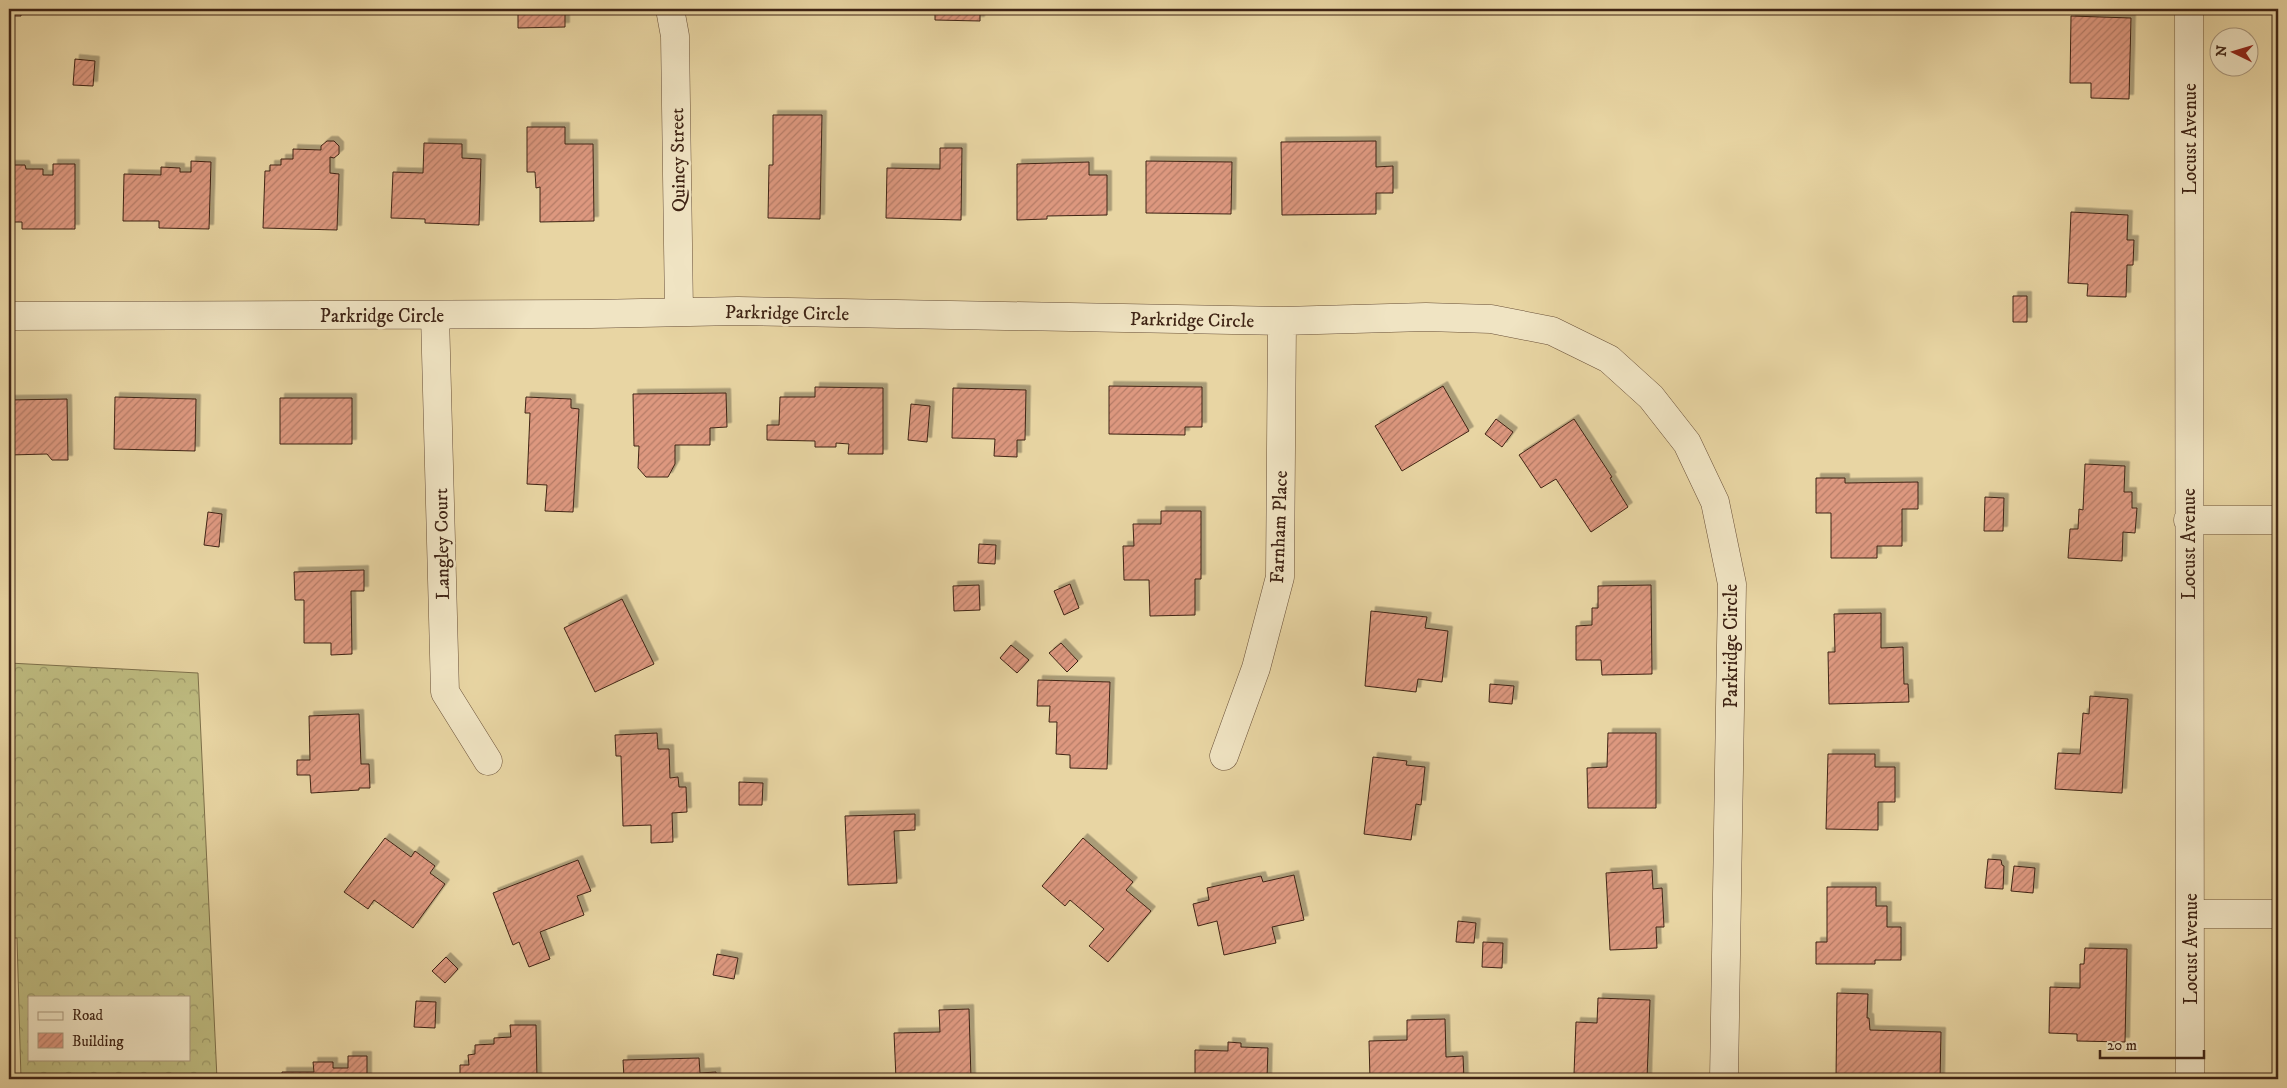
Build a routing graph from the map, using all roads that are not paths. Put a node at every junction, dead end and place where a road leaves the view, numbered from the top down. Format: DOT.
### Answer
graph roads {
  1 [pos="670,9"];
  2 [pos="2189,9"];
  3 [pos="679,312"];
  4 [pos="435,315"];
  5 [pos="9,316"];
  6 [pos="1282,321"];
  7 [pos="2188,520"];
  8 [pos="2278,520"];
  9 [pos="1224,756"];
  10 [pos="488,761"];
  11 [pos="2191,914"];
  12 [pos="2278,914"];
  13 [pos="1724,1079"];
  14 [pos="2190,1079"];
  1 -- 3 [label="street, Quincy Street"];
  2 -- 7 [label="street, Locust Avenue"];
  3 -- 4 [label="street, Parkridge Circle"];
  3 -- 6 [label="street, Parkridge Circle"];
  4 -- 5 [label="street, Parkridge Circle"];
  4 -- 10 [label="street, Langley Court"];
  6 -- 9 [label="street, Farnham Place"];
  6 -- 13 [label="street, Parkridge Circle"];
  7 -- 8 [label="street"];
  7 -- 11 [label="street, Locust Avenue"];
  11 -- 12 [label="street"];
  11 -- 14 [label="street, Locust Avenue"];
}
